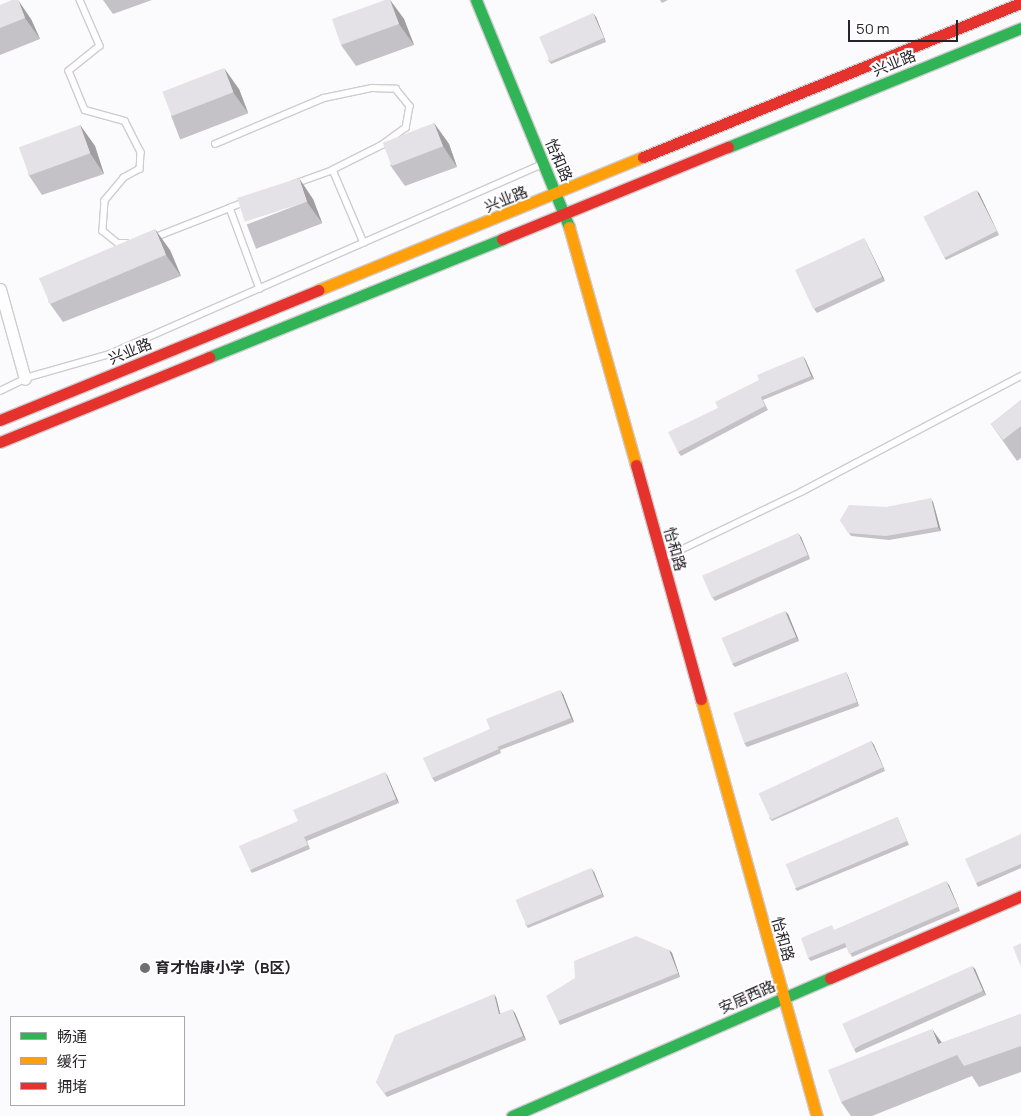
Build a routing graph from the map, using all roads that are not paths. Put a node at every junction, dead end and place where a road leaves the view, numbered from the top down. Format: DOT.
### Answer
graph roads {
  1 [pos="80,0"];
  2 [pos="476,0"];
  3 [pos="1021,3"];
  4 [pos="1021,28"];
  5 [pos="215,144"];
  6 [pos="545,163"];
  7 [pos="333,170"];
  8 [pos="286,188"];
  9 [pos="558,195"];
  10 [pos="258,198"];
  11 [pos="230,208"];
  12 [pos="565,212"];
  13 [pos="135,242"];
  14 [pos="143,242"];
  15 [pos="364,243"];
  16 [pos="260,288"];
  17 [pos="0,289"];
  18 [pos="1021,376"];
  19 [pos="25,379"];
  20 [pos="0,391"];
  21 [pos="0,420"];
  22 [pos="0,442"];
  23 [pos="662,559"];
  24 [pos="1021,896"];
  25 [pos="784,998"];
  26 [pos="512,1116"];
  27 [pos="817,1116"];
  1 -- 13 [label="lane"];
  2 -- 6 [label="main road, 怡和路"];
  3 -- 9 [label="main road, 兴业路"];
  4 -- 12 [label="main road, 兴业路"];
  5 -- 7 [label="lane"];
  6 -- 9 [label="main road, 怡和路"];
  6 -- 15 [label="lane"];
  7 -- 8 [label="lane"];
  7 -- 15 [label="lane"];
  9 -- 12 [label="main road, 怡和路"];
  9 -- 21 [label="main road, 兴业路"];
  10 -- 11 [label="lane"];
  11 -- 14 [label="lane"];
  11 -- 16 [label="lane"];
  12 -- 22 [label="main road, 兴业路"];
  12 -- 23 [label="main road, 怡和路"];
  15 -- 16 [label="lane"];
  16 -- 19 [label="lane"];
  17 -- 19 [label="street"];
  18 -- 23 [label="lane"];
  19 -- 20 [label="lane"];
  23 -- 25 [label="main road, 怡和路"];
  24 -- 25 [label="main road, 安居西路"];
  25 -- 26 [label="main road, 安居西路"];
  25 -- 27 [label="main road, 怡和路"];
}
